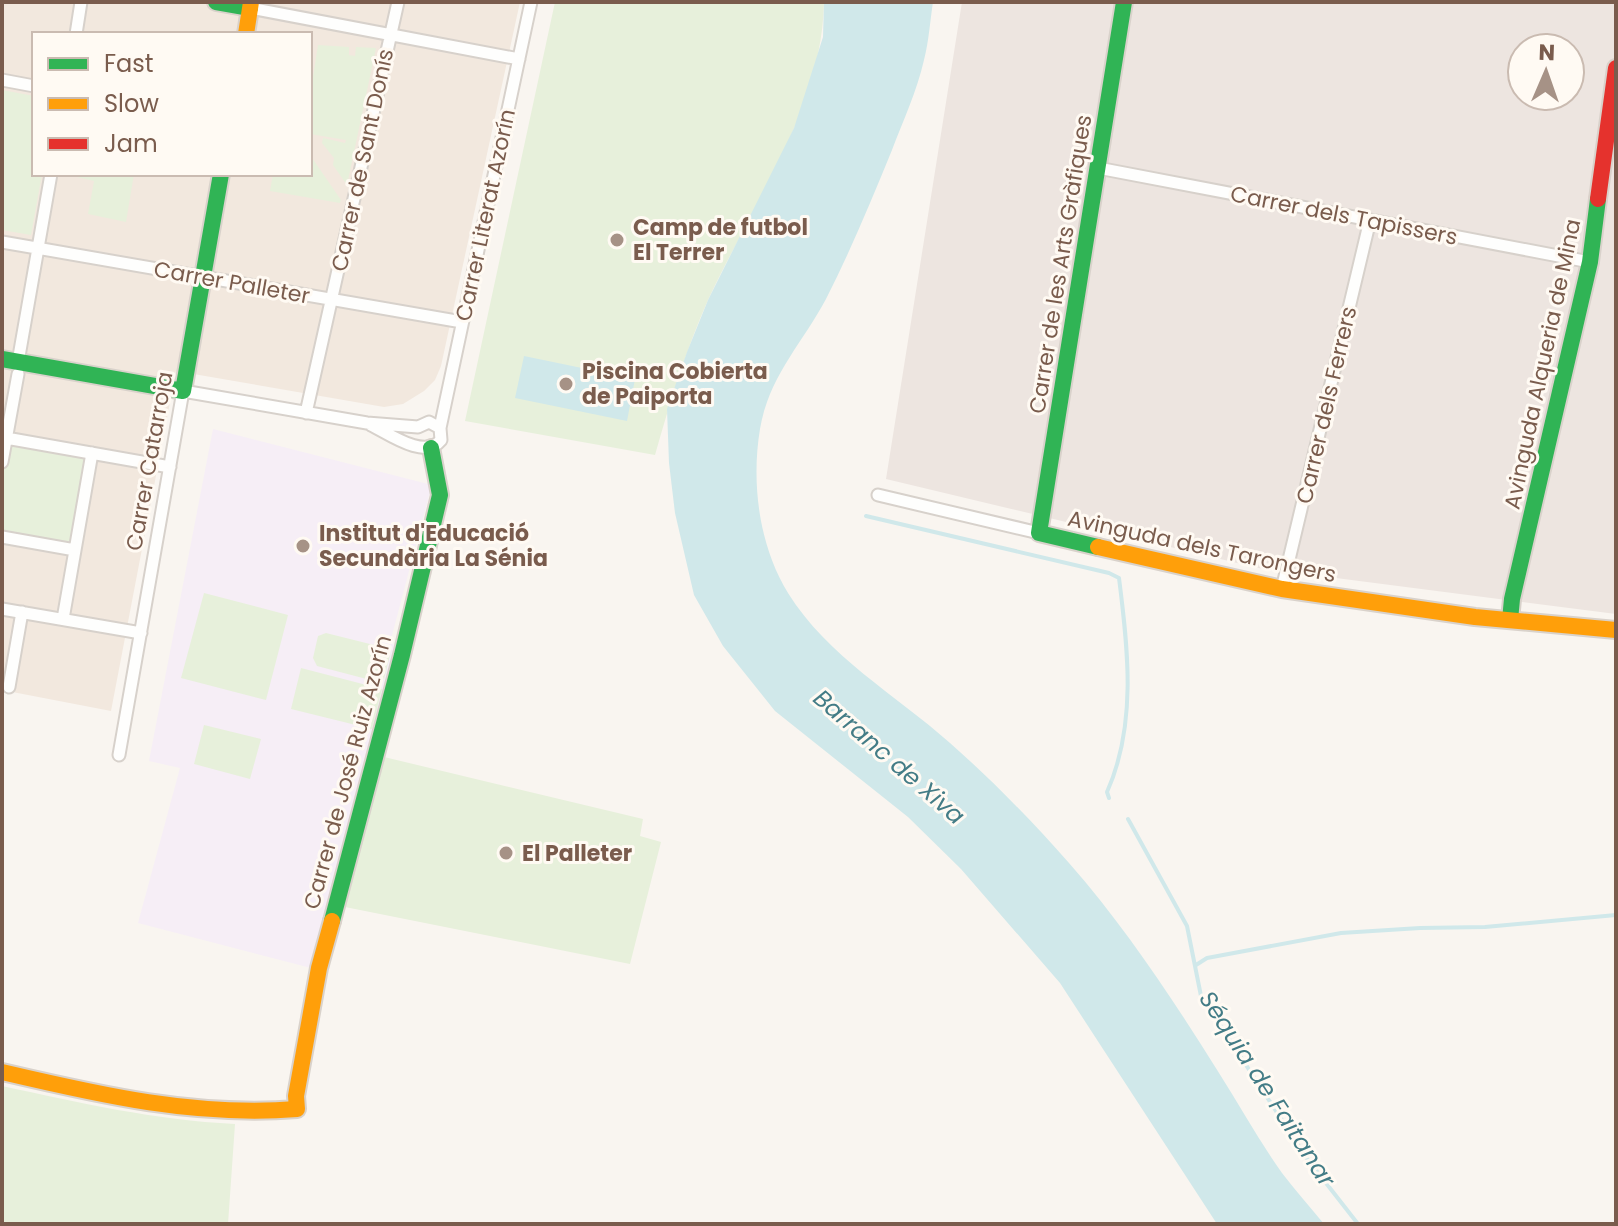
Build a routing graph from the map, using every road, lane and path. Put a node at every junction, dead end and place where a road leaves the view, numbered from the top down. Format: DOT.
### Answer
graph roads {
  1 [pos="81,2"];
  2 [pos="216,2"];
  3 [pos="398,2"];
  4 [pos="531,2"];
  5 [pos="1124,2"];
  6 [pos="251,5"];
  7 [pos="76,32"];
  8 [pos="246,32"];
  9 [pos="390,35"];
  10 [pos="519,59"];
  11 [pos="1616,68"];
  12 [pos="2,80"];
  13 [pos="32,86"];
  14 [pos="1098,168"];
  15 [pos="51,176"];
  16 [pos="221,176"];
  17 [pos="1370,220"];
  18 [pos="2,242"];
  19 [pos="38,248"];
  20 [pos="1590,262"];
  21 [pos="203,278"];
  22 [pos="332,300"];
  23 [pos="462,322"];
  24 [pos="13,365"];
  25 [pos="183,391"];
  26 [pos="306,413"];
  27 [pos="367,423"];
  28 [pos="418,427"];
  29 [pos="440,428"];
  30 [pos="6,438"];
  31 [pos="427,448"];
  32 [pos="92,453"];
  33 [pos="2,462"];
  34 [pos="170,467"];
  35 [pos="878,495"];
  36 [pos="1039,533"];
  37 [pos="2,537"];
  38 [pos="75,550"];
  39 [pos="1282,589"];
  40 [pos="2,609"];
  41 [pos="22,612"];
  42 [pos="63,619"];
  43 [pos="1510,620"];
  44 [pos="1616,630"];
  45 [pos="141,633"];
  46 [pos="9,687"];
  47 [pos="119,755"];
  48 [pos="2,1072"];
  1 -- 7 [label="street"];
  2 -- 6 [label="street"];
  3 -- 9 [label="street, Carrer de Sant Donís"];
  4 -- 10 [label="street, Carrer Literat Azorín"];
  5 -- 14 [label="street, Carrer de les Arts Gràfiques"];
  6 -- 8 [label="street"];
  6 -- 9 [label="street"];
  9 -- 10 [label="street"];
  9 -- 22 [label="street, Carrer de Sant Donís"];
  10 -- 23 [label="street, Carrer Literat Azorín"];
  11 -- 20 [label="street, Avinguda Alqueria de Mina"];
  12 -- 13 [label="street"];
  14 -- 17 [label="street, Carrer dels Tapissers"];
  14 -- 36 [label="street, Carrer de les Arts Gràfiques"];
  15 -- 19 [label="street"];
  16 -- 21 [label="street, Carrer Catarroja"];
  17 -- 20 [label="street, Carrer dels Tapissers"];
  17 -- 39 [label="street, Carrer dels Ferrers"];
  18 -- 19 [label="street, Carrer Palleter"];
  19 -- 21 [label="street, Carrer Palleter"];
  19 -- 24 [label="street"];
  20 -- 43 [label="street, Avinguda Alqueria de Mina"];
  21 -- 22 [label="street, Carrer Palleter"];
  21 -- 25 [label="street, Carrer Catarroja"];
  22 -- 23 [label="street, Carrer Palleter"];
  22 -- 26 [label="street, Carrer de Sant Donís"];
  23 -- 29 [label="street, Carrer Literat Azorín"];
  24 -- 25 [label="street"];
  24 -- 30 [label="street"];
  25 -- 26 [label="street"];
  25 -- 34 [label="street, Carrer Catarroja"];
  26 -- 27 [label="street"];
  27 -- 28 [label="street"];
  27 -- 31 [label="street"];
  28 -- 29 [label="street"];
  28 -- 31 [label="street"];
  29 -- 31 [label="street"];
  30 -- 32 [label="street"];
  30 -- 33 [label="street"];
  31 -- 48 [label="street, Carrer de José Ruiz Azorín"];
  32 -- 34 [label="street"];
  32 -- 38 [label="street"];
  34 -- 45 [label="street, Carrer Catarroja"];
  35 -- 36 [label="street, Avinguda dels Tarongers"];
  36 -- 39 [label="street, Avinguda dels Tarongers"];
  37 -- 38 [label="street"];
  38 -- 42 [label="street"];
  39 -- 43 [label="street, Avinguda dels Tarongers"];
  40 -- 41 [label="street"];
  41 -- 42 [label="street"];
  41 -- 46 [label="street"];
  42 -- 45 [label="street"];
  43 -- 44 [label="street, Avinguda dels Tarongers"];
  45 -- 47 [label="street, Carrer Catarroja"];
}
